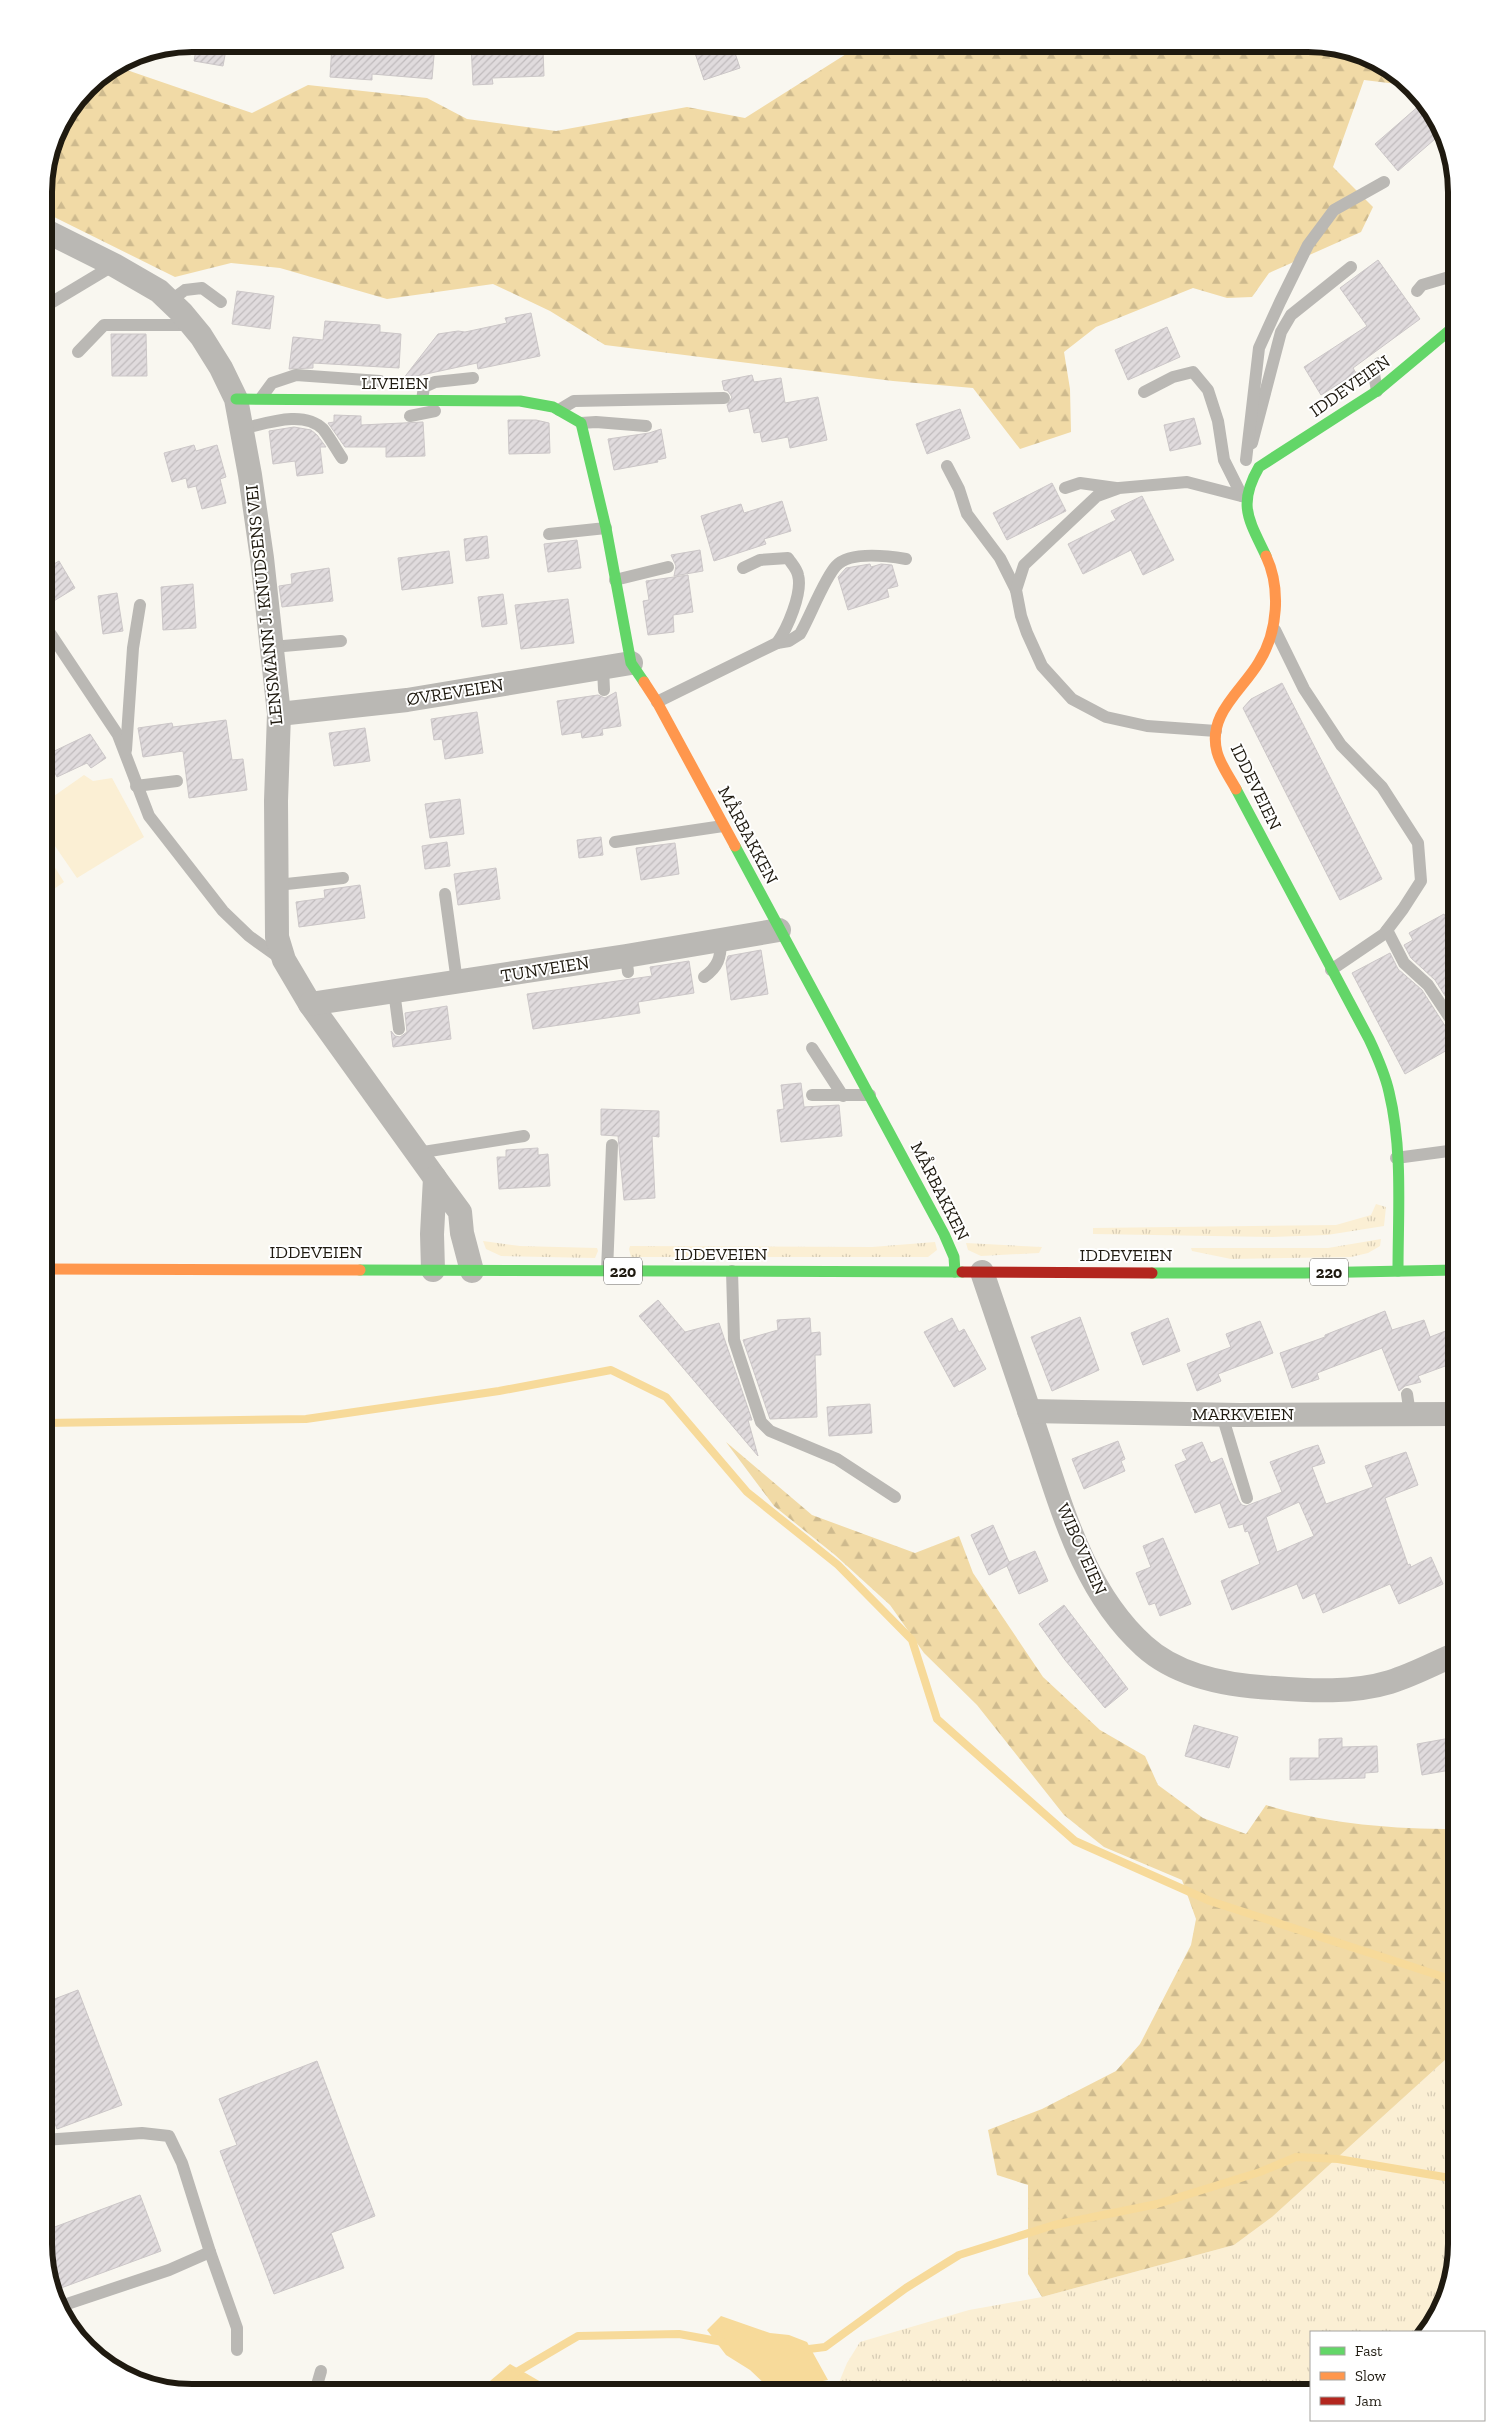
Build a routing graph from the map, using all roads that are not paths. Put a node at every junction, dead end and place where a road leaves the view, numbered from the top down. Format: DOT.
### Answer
graph roads {
  1 [pos="1384,182"];
  2 [pos="53,234"];
  3 [pos="114,265"];
  4 [pos="1351,267"];
  5 [pos="1448,277"];
  6 [pos="1417,291"];
  7 [pos="170,301"];
  8 [pos="53,302"];
  9 [pos="221,302"];
  10 [pos="192,325"];
  11 [pos="1448,332"];
  12 [pos="78,352"];
  13 [pos="1379,363"];
  14 [pos="473,378"];
  15 [pos="380,381"];
  16 [pos="1377,391"];
  17 [pos="1144,392"];
  18 [pos="724,398"];
  19 [pos="236,400"];
  20 [pos="259,400"];
  21 [pos="422,400"];
  22 [pos="453,400"];
  23 [pos="520,401"];
  24 [pos="556,408"];
  25 [pos="522,415"];
  26 [pos="410,416"];
  27 [pos="581,423"];
  28 [pos="646,426"];
  29 [pos="241,428"];
  30 [pos="342,458"];
  31 [pos="1246,460"];
  32 [pos="947,466"];
  33 [pos="1250,479"];
  34 [pos="1065,488"];
  35 [pos="1119,488"];
  36 [pos="1244,496"];
  37 [pos="606,528"];
  38 [pos="549,534"];
  39 [pos="906,559"];
  40 [pos="668,567"];
  41 [pos="743,568"];
  42 [pos="616,580"];
  43 [pos="1016,590"];
  44 [pos="140,605"];
  45 [pos="1273,625"];
  46 [pos="53,638"];
  47 [pos="341,642"];
  48 [pos="777,643"];
  49 [pos="272,647"];
  50 [pos="631,663"];
  51 [pos="656,702"];
  52 [pos="279,714"];
  53 [pos="1216,731"];
  54 [pos="126,755"];
  55 [pos="178,781"];
  56 [pos="136,786"];
  57 [pos="723,826"];
  58 [pos="614,842"];
  59 [pos="343,878"];
  60 [pos="277,885"];
  61 [pos="445,894"];
  62 [pos="779,930"];
  63 [pos="1386,930"];
  64 [pos="721,940"];
  65 [pos="284,960"];
  66 [pos="1331,970"];
  67 [pos="704,977"];
  68 [pos="457,982"];
  69 [pos="394,992"];
  70 [pos="310,1004"];
  71 [pos="1448,1015"];
  72 [pos="399,1029"];
  73 [pos="812,1048"];
  74 [pos="812,1095"];
  75 [pos="870,1095"];
  76 [pos="843,1096"];
  77 [pos="524,1136"];
  78 [pos="612,1145"];
  79 [pos="1448,1151"];
  80 [pos="417,1153"];
  81 [pos="1396,1158"];
  82 [pos="435,1178"];
  83 [pos="53,1269"];
  84 [pos="433,1270"];
  85 [pos="472,1270"];
  86 [pos="1398,1270"];
  87 [pos="1448,1270"];
  88 [pos="607,1271"];
  89 [pos="732,1271"];
  90 [pos="954,1272"];
  91 [pos="982,1272"];
  92 [pos="1029,1411"];
  93 [pos="1448,1412"];
  94 [pos="1222,1415"];
  95 [pos="895,1497"];
  96 [pos="1247,1498"];
  97 [pos="1448,1657"];
  98 [pos="53,2139"];
  99 [pos="210,2252"];
  100 [pos="66,2304"];
  101 [pos="238,2350"];
  102 [pos="320,2370"];
  103 [pos="318,2383"];
  1 -- 31 [label="lane"];
  2 -- 3 [label="street, LENSMANN J. KNUDSENS VEI"];
  3 -- 7 [label="street, LENSMANN J. KNUDSENS VEI"];
  3 -- 8 [label="lane"];
  4 -- 31 [label="lane"];
  5 -- 6 [label="lane"];
  7 -- 9 [label="lane"];
  7 -- 10 [label="street, LENSMANN J. KNUDSENS VEI"];
  10 -- 12 [label="lane"];
  10 -- 19 [label="street, LENSMANN J. KNUDSENS VEI"];
  11 -- 16 [label="street, IDDEVEIEN"];
  13 -- 16 [label="lane"];
  14 -- 21 [label="lane"];
  15 -- 20 [label="lane"];
  16 -- 33 [label="street, IDDEVEIEN"];
  17 -- 36 [label="lane"];
  18 -- 24 [label="lane"];
  19 -- 20 [label="street, LIVEIEN"];
  19 -- 29 [label="street, LENSMANN J. KNUDSENS VEI"];
  20 -- 21 [label="street, LIVEIEN"];
  21 -- 22 [label="street, LIVEIEN"];
  22 -- 23 [label="street, LIVEIEN"];
  22 -- 26 [label="lane"];
  23 -- 24 [label="street, LIVEIEN"];
  23 -- 25 [label="lane"];
  24 -- 27 [label="street"];
  27 -- 28 [label="lane"];
  27 -- 37 [label="street, MÅRBAKKEN"];
  29 -- 30 [label="lane"];
  29 -- 49 [label="street, LENSMANN J. KNUDSENS VEI"];
  31 -- 33 [label="lane"];
  32 -- 43 [label="lane"];
  33 -- 36 [label="street, IDDEVEIEN"];
  34 -- 35 [label="lane"];
  35 -- 36 [label="lane"];
  35 -- 43 [label="lane"];
  36 -- 45 [label="street, IDDEVEIEN"];
  37 -- 38 [label="lane"];
  37 -- 42 [label="street, MÅRBAKKEN"];
  39 -- 48 [label="lane"];
  40 -- 42 [label="lane"];
  41 -- 48 [label="lane"];
  42 -- 50 [label="street, MÅRBAKKEN"];
  43 -- 53 [label="lane"];
  44 -- 54 [label="lane"];
  45 -- 53 [label="street, IDDEVEIEN"];
  45 -- 63 [label="lane"];
  46 -- 54 [label="lane"];
  47 -- 49 [label="lane"];
  48 -- 51 [label="lane"];
  49 -- 52 [label="street, LENSMANN J. KNUDSENS VEI"];
  50 -- 51 [label="street, MÅRBAKKEN"];
  50 -- 52 [label="street, ØVREVEIEN"];
  51 -- 57 [label="street, MÅRBAKKEN"];
  52 -- 60 [label="street, LENSMANN J. KNUDSENS VEI"];
  53 -- 66 [label="street, IDDEVEIEN"];
  54 -- 56 [label="lane"];
  55 -- 56 [label="lane"];
  56 -- 65 [label="lane"];
  57 -- 58 [label="lane"];
  57 -- 62 [label="street, MÅRBAKKEN"];
  59 -- 60 [label="lane"];
  60 -- 65 [label="street, LENSMANN J. KNUDSENS VEI"];
  61 -- 68 [label="lane"];
  62 -- 64 [label="street, TUNVEIEN"];
  62 -- 75 [label="street, MÅRBAKKEN"];
  63 -- 66 [label="lane"];
  63 -- 71 [label="lane"];
  64 -- 67 [label="lane"];
  64 -- 68 [label="street, TUNVEIEN"];
  65 -- 70 [label="street, LENSMANN J. KNUDSENS VEI"];
  66 -- 81 [label="street, IDDEVEIEN"];
  68 -- 69 [label="street, TUNVEIEN"];
  69 -- 70 [label="street, TUNVEIEN"];
  69 -- 72 [label="lane"];
  70 -- 80 [label="street, LENSMANN J. KNUDSENS VEI"];
  73 -- 76 [label="lane"];
  74 -- 76 [label="lane"];
  75 -- 76 [label="lane"];
  75 -- 90 [label="street, MÅRBAKKEN"];
  77 -- 80 [label="lane"];
  78 -- 88 [label="lane"];
  79 -- 81 [label="lane"];
  80 -- 82 [label="street, LENSMANN J. KNUDSENS VEI"];
  81 -- 86 [label="street, IDDEVEIEN"];
  82 -- 84 [label="street"];
  82 -- 85 [label="street, LENSMANN J. KNUDSENS VEI"];
  83 -- 84 [label="street, IDDEVEIEN / 220"];
  84 -- 85 [label="street, IDDEVEIEN / 220"];
  85 -- 88 [label="street, IDDEVEIEN / 220"];
  86 -- 87 [label="street, IDDEVEIEN / 220"];
  86 -- 91 [label="street, IDDEVEIEN / 220"];
  88 -- 89 [label="street, IDDEVEIEN / 220"];
  89 -- 90 [label="street, IDDEVEIEN / 220"];
  89 -- 95 [label="lane"];
  90 -- 91 [label="street, IDDEVEIEN / 220"];
  91 -- 92 [label="street, WIBOVEIEN"];
  92 -- 94 [label="street, MARKVEIEN"];
  92 -- 97 [label="street, WIBOVEIEN"];
  93 -- 94 [label="street, MARKVEIEN"];
  94 -- 96 [label="lane"];
  98 -- 99 [label="lane"];
  99 -- 100 [label="lane"];
  99 -- 101 [label="lane"];
  102 -- 103 [label="lane"];
}
